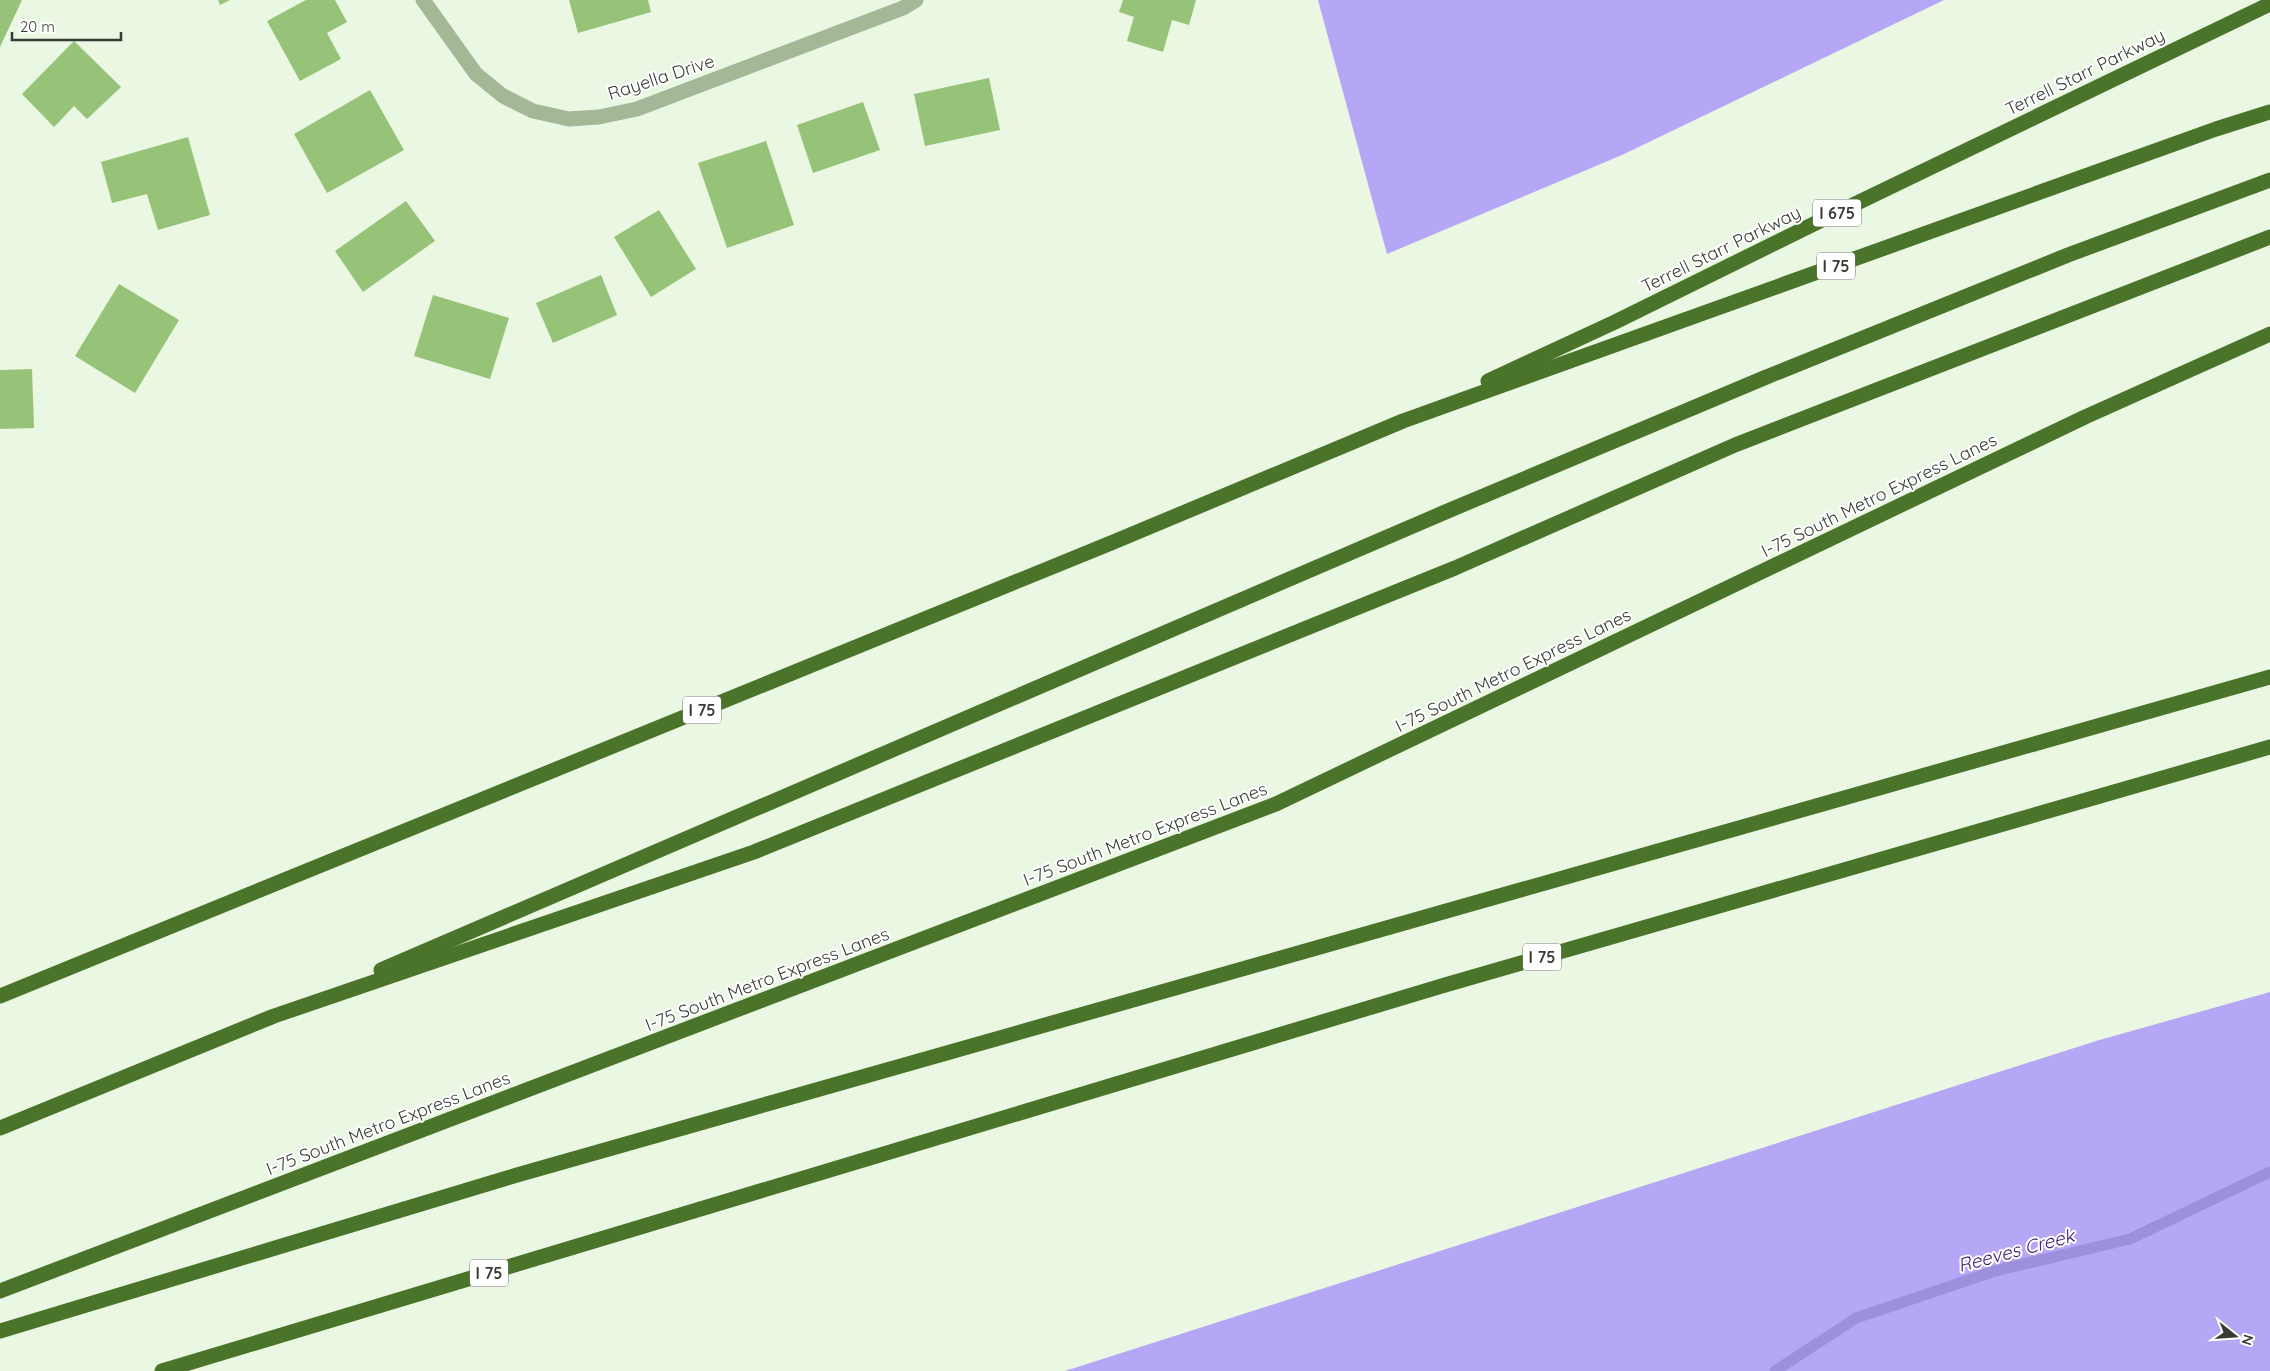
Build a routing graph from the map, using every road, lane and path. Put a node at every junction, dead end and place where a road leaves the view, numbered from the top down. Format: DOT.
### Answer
graph roads {
  1 [pos="423,0"];
  2 [pos="916,0"];
  3 [pos="2270,4"];
  4 [pos="2270,112"];
  5 [pos="2270,180"];
  6 [pos="2270,237"];
  7 [pos="2270,334"];
  8 [pos="1403,421"];
  9 [pos="2270,677"];
  10 [pos="2270,747"];
  11 [pos="0,996"];
  12 [pos="274,1016"];
  13 [pos="0,1128"];
  14 [pos="0,1291"];
  15 [pos="0,1331"];
  16 [pos="162,1371"];
  1 -- 2 [label="street, Rayella Drive"];
  3 -- 8 [label="highway, Terrell Starr Parkway / I 675"];
  4 -- 8 [label="highway, I 75"];
  5 -- 12 [label="highway"];
  6 -- 12 [label="highway"];
  7 -- 14 [label="highway, I-75 South Metro Express Lanes"];
  8 -- 11 [label="highway, I 75"];
  9 -- 15 [label="highway"];
  10 -- 16 [label="highway, I 75"];
  12 -- 13 [label="highway"];
}
